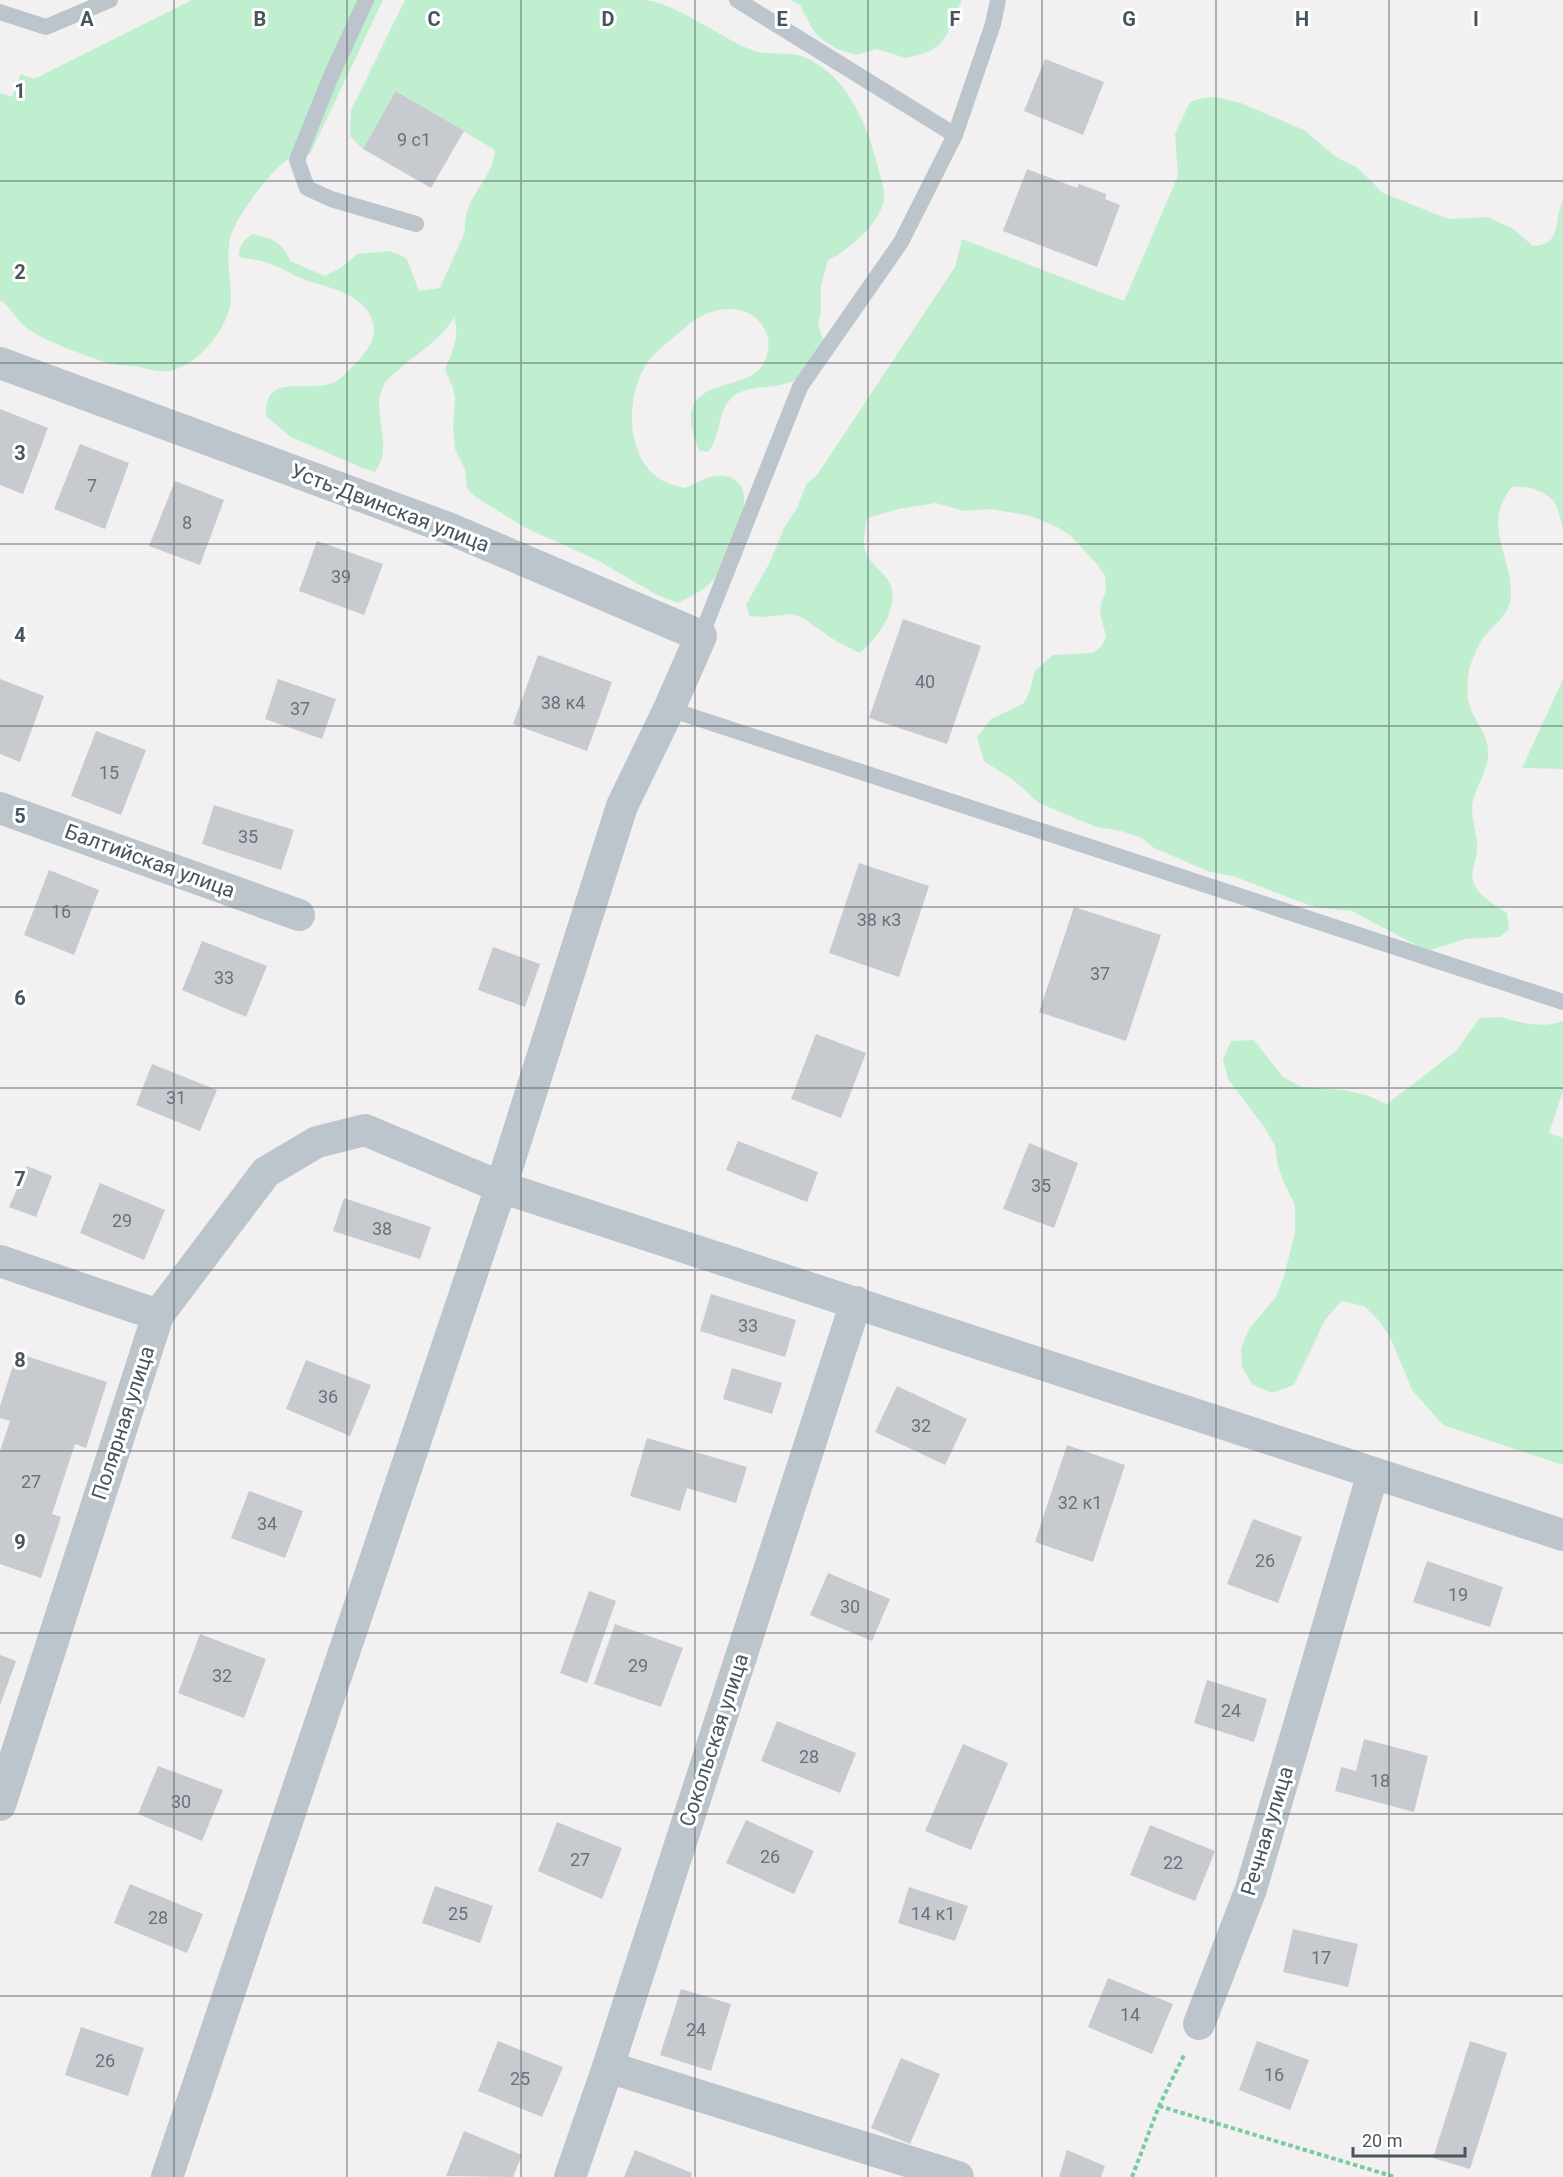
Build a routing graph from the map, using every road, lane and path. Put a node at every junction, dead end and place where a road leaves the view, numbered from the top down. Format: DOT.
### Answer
graph roads {
  1 [pos="110,0"];
  2 [pos="366,0"];
  3 [pos="737,0"];
  4 [pos="998,0"];
  5 [pos="0,12"];
  6 [pos="955,135"];
  7 [pos="416,224"];
  8 [pos="0,363"];
  9 [pos="701,636"];
  10 [pos="669,710"];
  11 [pos="0,808"];
  12 [pos="299,915"];
  13 [pos="1563,1002"];
  14 [pos="501,1187"];
  15 [pos="0,1261"];
  16 [pos="856,1302"];
  17 [pos="158,1315"];
  18 [pos="1373,1473"];
  19 [pos="1563,1535"];
  20 [pos="0,1805"];
  21 [pos="1199,2024"];
  22 [pos="608,2067"];
  23 [pos="1160,2106"];
  24 [pos="167,2177"];
  25 [pos="570,2177"];
  26 [pos="958,2177"];
  27 [pos="1132,2177"];
  28 [pos="1395,2177"];
  1 -- 5 [label="lane"];
  2 -- 7 [label="lane"];
  3 -- 6 [label="lane"];
  4 -- 6 [label="lane"];
  6 -- 9 [label="lane"];
  8 -- 9 [label="street, Усть-Двинская улица"];
  9 -- 10 [label="street"];
  10 -- 13 [label="lane"];
  10 -- 14 [label="street"];
  11 -- 12 [label="street, Балтийская улица"];
  14 -- 16 [label="street"];
  14 -- 17 [label="street, Полярная улица"];
  14 -- 24 [label="street"];
  15 -- 17 [label="street"];
  16 -- 18 [label="street"];
  16 -- 22 [label="street, Сокольская улица"];
  17 -- 20 [label="street, Полярная улица"];
  18 -- 19 [label="street"];
  18 -- 21 [label="street, Речная улица"];
  21 -- 23 [label="path"];
  22 -- 25 [label="street, Сокольская улица"];
  22 -- 26 [label="street"];
  23 -- 27 [label="path"];
  23 -- 28 [label="path"];
}
